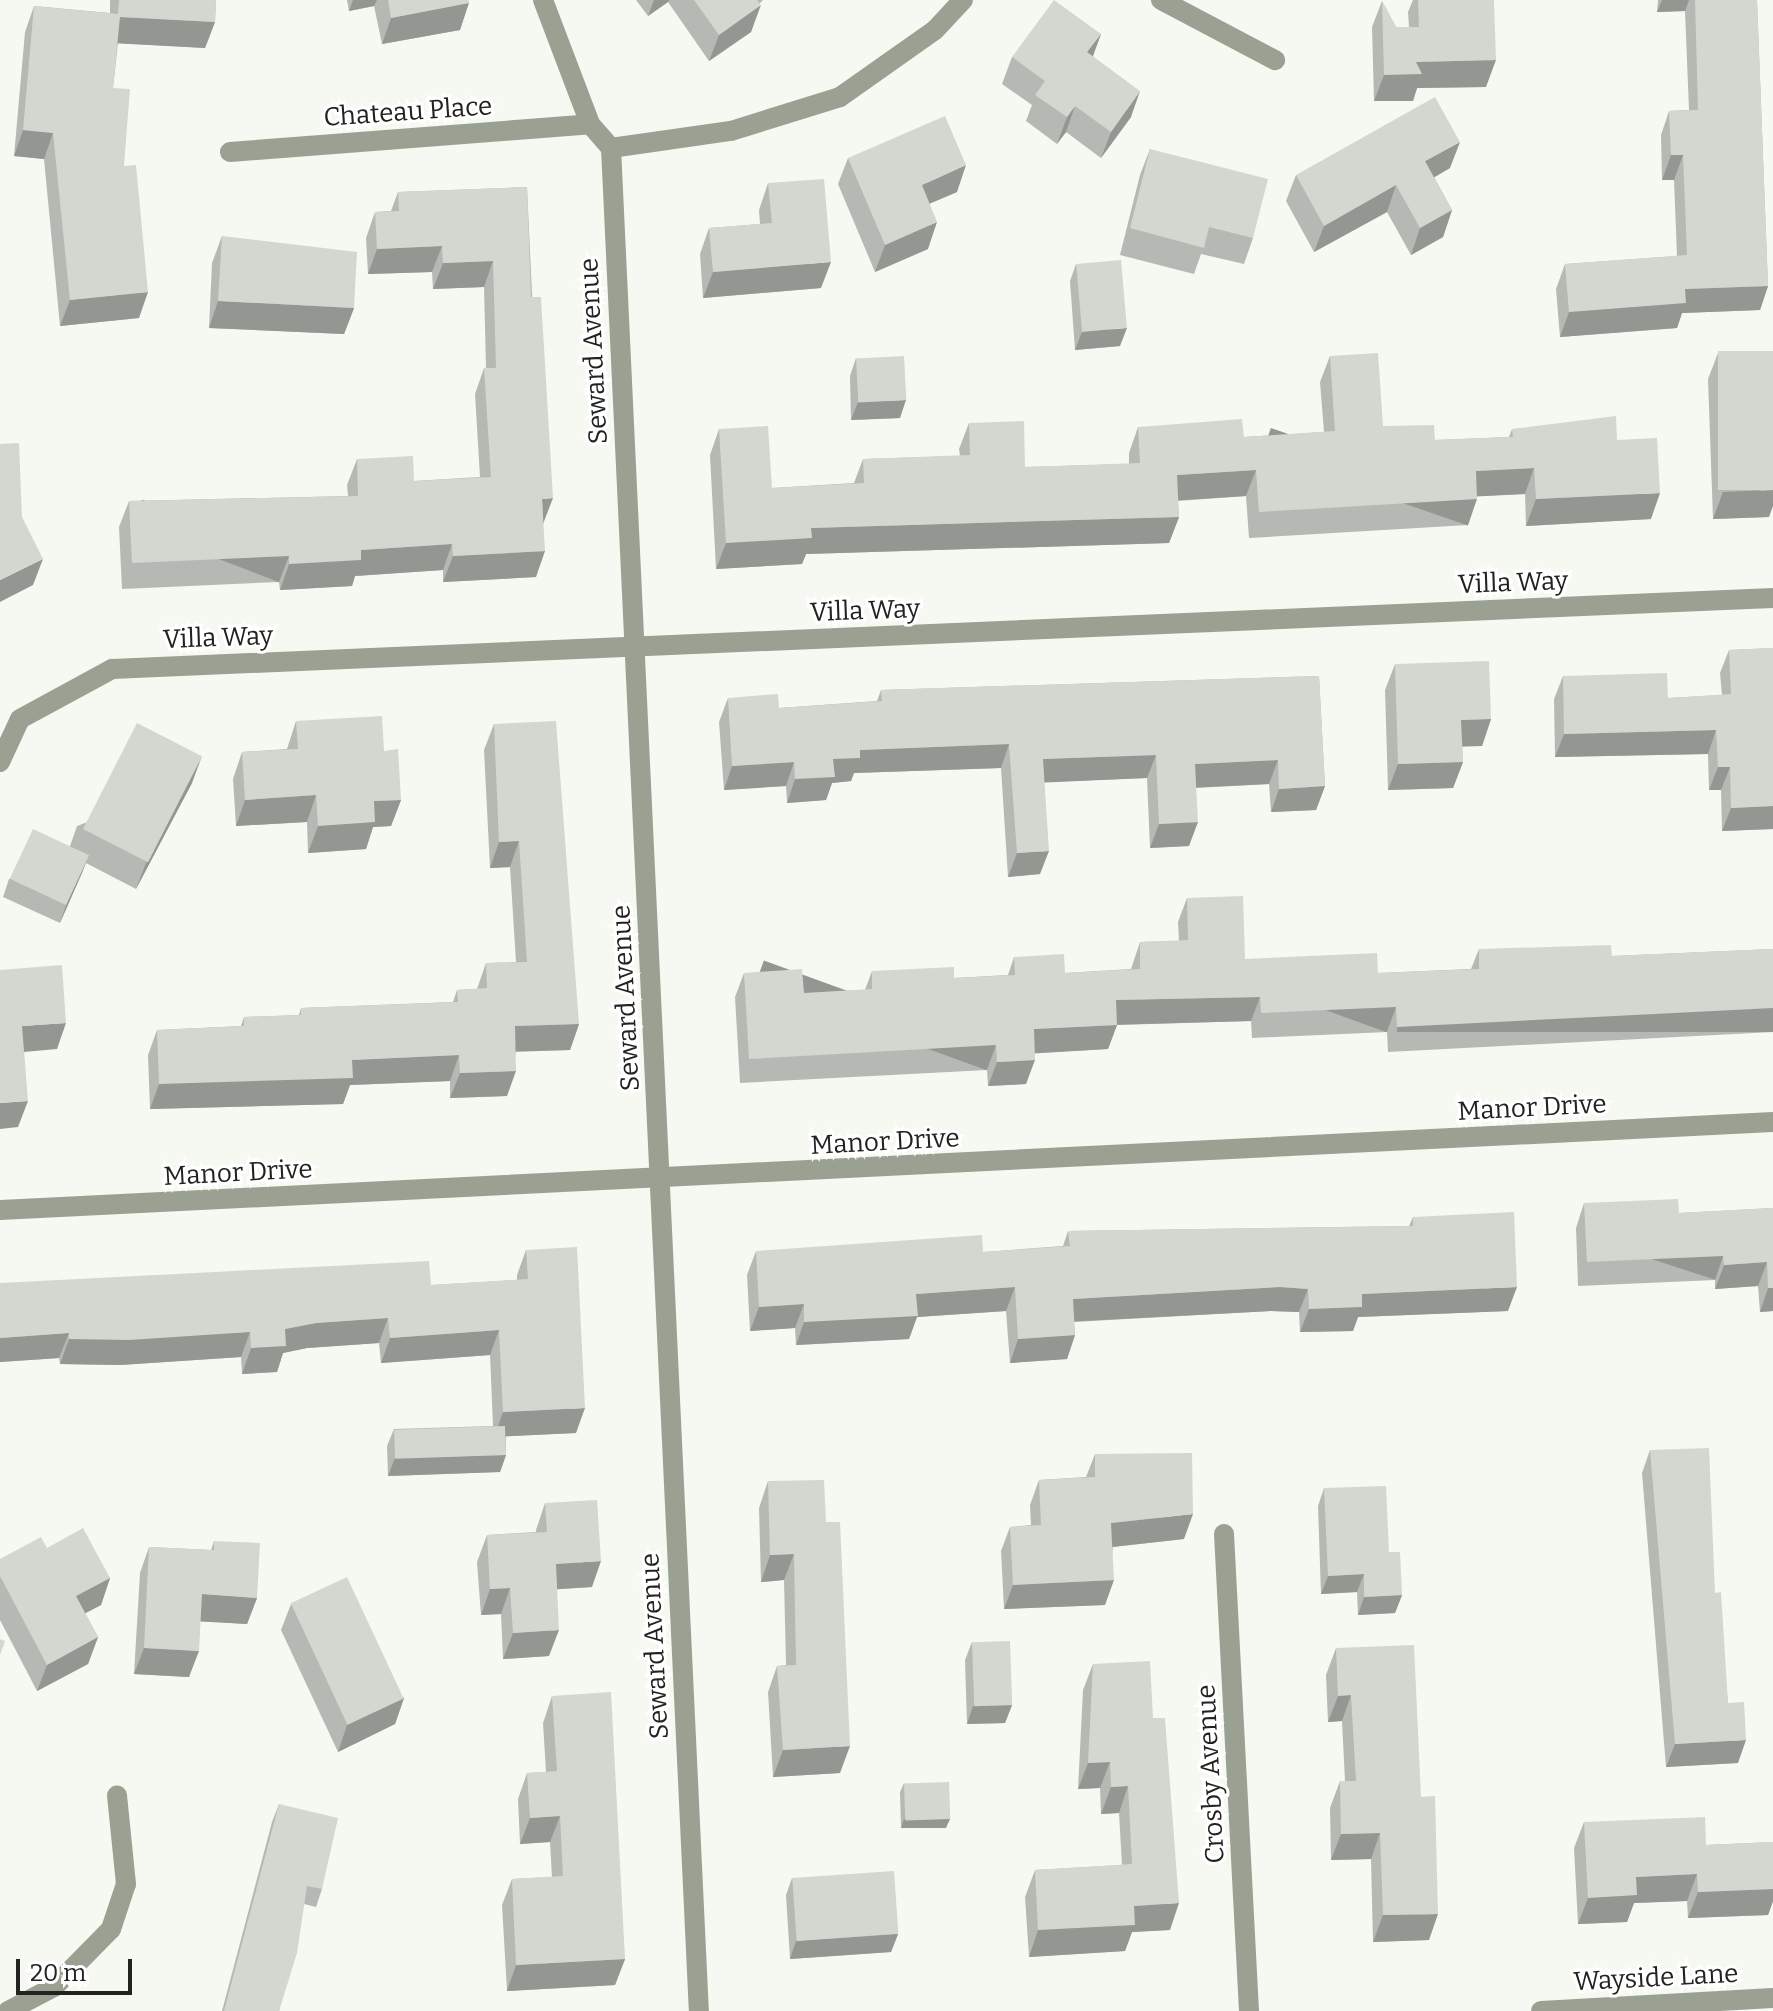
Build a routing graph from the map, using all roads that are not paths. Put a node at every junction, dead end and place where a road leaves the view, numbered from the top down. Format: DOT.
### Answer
graph roads {
  1 [pos="543,0"];
  2 [pos="963,0"];
  3 [pos="1161,0"];
  4 [pos="1275,60"];
  5 [pos="590,124"];
  6 [pos="611,148"];
  7 [pos="230,152"];
  8 [pos="1773,598"];
  9 [pos="634,647"];
  10 [pos="0,762"];
  11 [pos="1773,1122"];
  12 [pos="661,1179"];
  13 [pos="0,1210"];
  14 [pos="1224,1534"];
  15 [pos="117,1795"];
  16 [pos="1773,1998"];
  17 [pos="8,2011"];
  18 [pos="699,2011"];
  19 [pos="1249,2011"];
  20 [pos="1541,2011"];
  1 -- 5 [label="street"];
  2 -- 6 [label="street"];
  3 -- 4 [label="street"];
  5 -- 6 [label="street"];
  5 -- 7 [label="street, Chateau Place"];
  6 -- 9 [label="street, Seward Avenue"];
  8 -- 9 [label="street, Villa Way"];
  9 -- 10 [label="street, Villa Way"];
  9 -- 12 [label="street, Seward Avenue"];
  11 -- 12 [label="street, Manor Drive"];
  12 -- 13 [label="street, Manor Drive"];
  12 -- 18 [label="street, Seward Avenue"];
  14 -- 19 [label="street, Crosby Avenue"];
  15 -- 17 [label="street"];
  16 -- 20 [label="street, Wayside Lane"];
}
